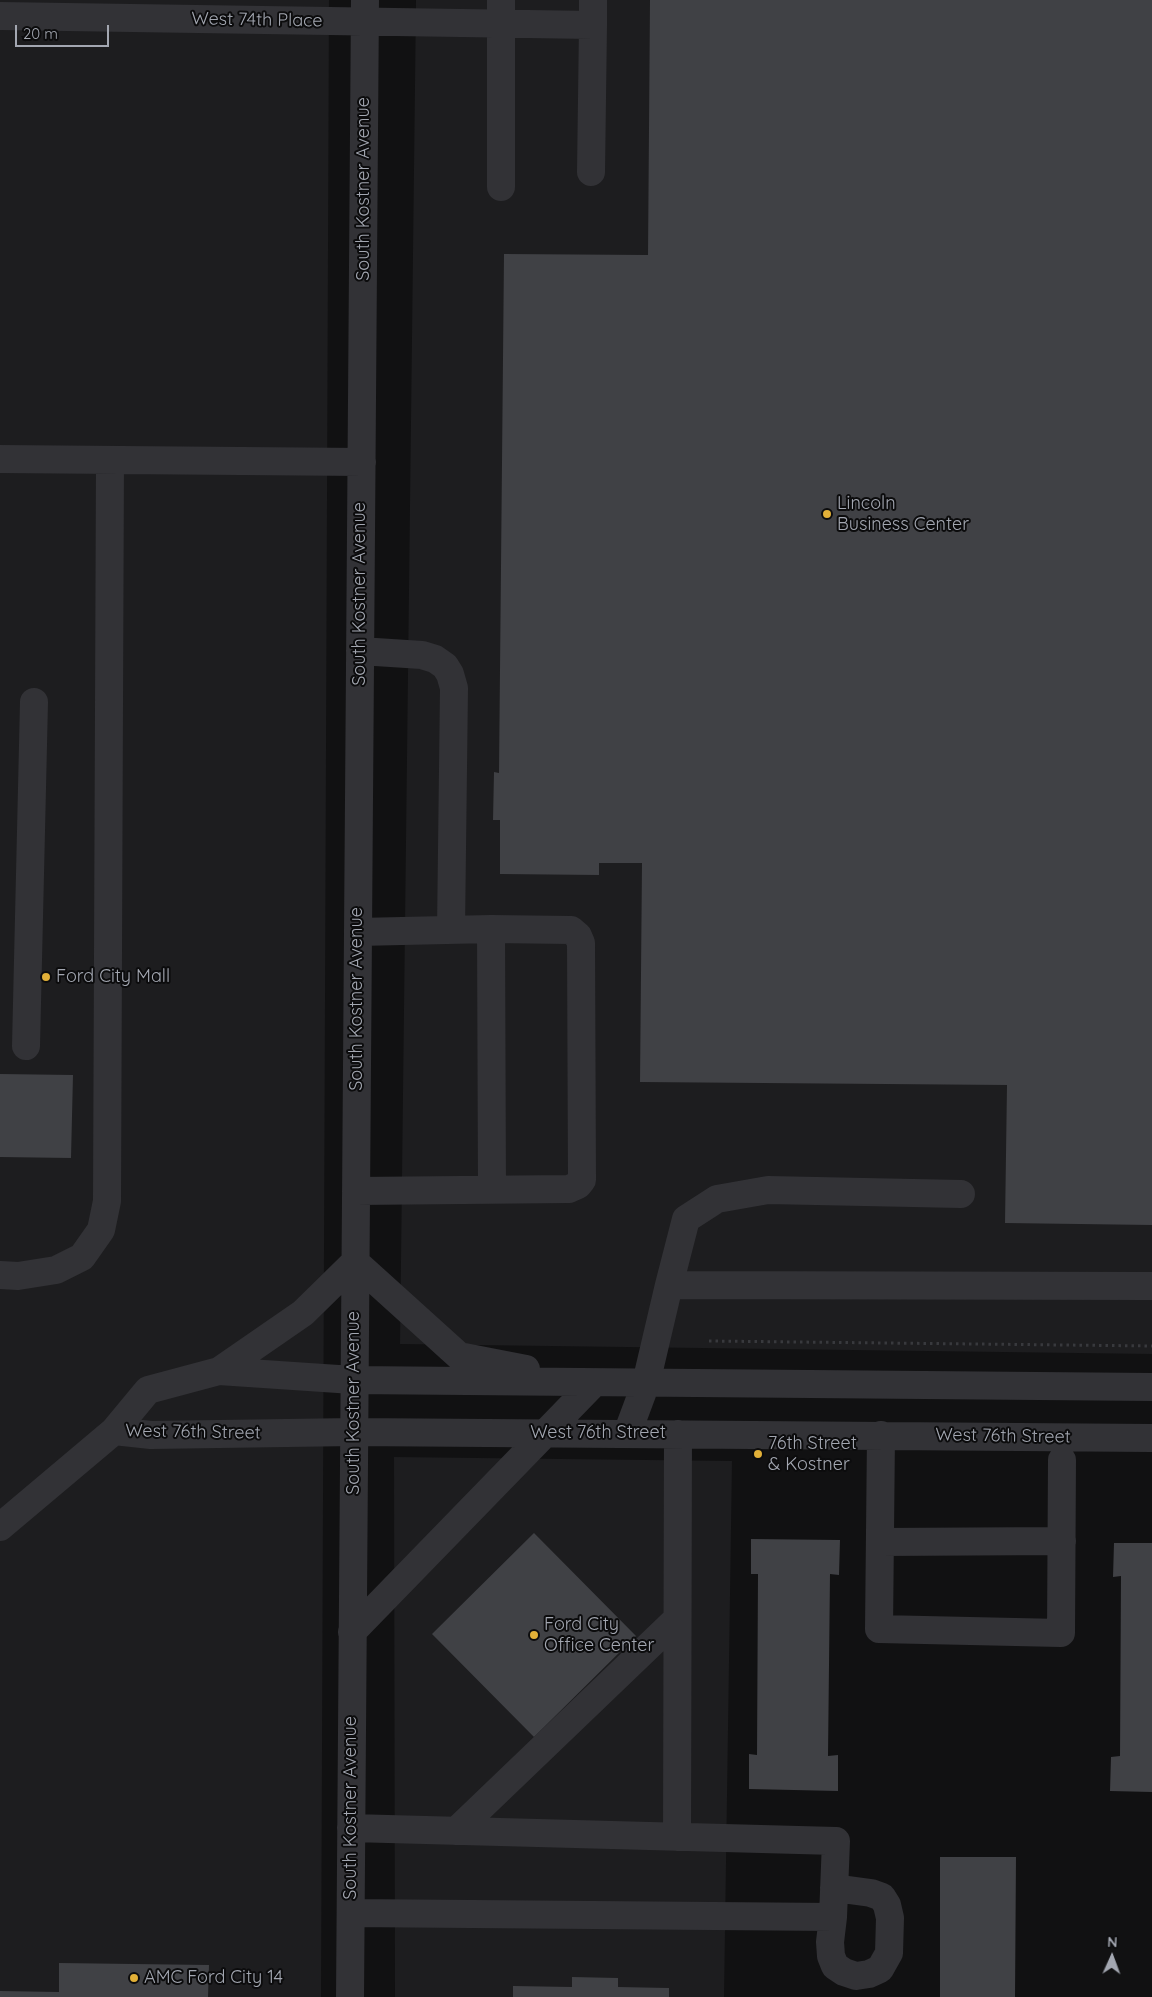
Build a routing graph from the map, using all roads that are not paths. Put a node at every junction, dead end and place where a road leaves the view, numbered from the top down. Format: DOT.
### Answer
graph roads {
  1 [pos="365,11"];
  2 [pos="501,12"];
  3 [pos="592,12"];
  4 [pos="0,16"];
  5 [pos="591,172"];
  6 [pos="501,186"];
  7 [pos="0,459"];
  8 [pos="110,460"];
  9 [pos="362,462"];
  10 [pos="360,651"];
  11 [pos="34,702"];
  12 [pos="491,929"];
  13 [pos="450,930"];
  14 [pos="358,932"];
  15 [pos="26,1046"];
  16 [pos="492,1189"];
  17 [pos="356,1191"];
  18 [pos="961,1194"];
  19 [pos="355,1262"];
  20 [pos="0,1275"];
  21 [pos="669,1285"];
  22 [pos="1152,1286"];
  23 [pos="218,1372"];
  24 [pos="353,1380"];
  25 [pos="594,1382"];
  26 [pos="646,1383"];
  27 [pos="1152,1386"];
  28 [pos="114,1431"];
  29 [pos="354,1432"];
  30 [pos="544,1433"];
  31 [pos="627,1434"];
  32 [pos="678,1434"];
  33 [pos="881,1435"];
  34 [pos="1152,1438"];
  35 [pos="1062,1460"];
  36 [pos="0,1527"];
  37 [pos="1062,1541"];
  38 [pos="880,1542"];
  39 [pos="677,1619"];
  40 [pos="352,1632"];
  41 [pos="351,1828"];
  42 [pos="456,1831"];
  43 [pos="677,1837"];
  44 [pos="834,1888"];
  45 [pos="351,1913"];
  46 [pos="833,1917"];
  47 [pos="350,1997"];
  1 -- 2 [label="street, West 74th Place"];
  1 -- 4 [label="street, West 74th Place"];
  1 -- 9 [label="street, South Kostner Avenue"];
  2 -- 3 [label="street, West 74th Place"];
  2 -- 6 [label="street"];
  3 -- 5 [label="street"];
  7 -- 8 [label="street"];
  8 -- 9 [label="street"];
  8 -- 20 [label="street"];
  9 -- 10 [label="street, South Kostner Avenue"];
  10 -- 13 [label="street"];
  10 -- 14 [label="street, South Kostner Avenue"];
  11 -- 15 [label="street"];
  12 -- 13 [label="street"];
  12 -- 16 [label="street"];
  12 -- 16 [label="street"];
  13 -- 14 [label="street"];
  14 -- 17 [label="street, South Kostner Avenue"];
  16 -- 17 [label="street"];
  17 -- 19 [label="street, South Kostner Avenue"];
  18 -- 21 [label="street"];
  19 -- 23 [label="street"];
  19 -- 24 [label="street, South Kostner Avenue"];
  19 -- 25 [label="street"];
  21 -- 22 [label="street"];
  21 -- 26 [label="street"];
  23 -- 24 [label="street, West 76th Street"];
  23 -- 28 [label="street, West 76th Street"];
  24 -- 25 [label="street, West 76th Street"];
  24 -- 29 [label="street, South Kostner Avenue"];
  25 -- 26 [label="street, West 76th Street"];
  25 -- 30 [label="street"];
  26 -- 27 [label="street, West 76th Street"];
  26 -- 31 [label="street"];
  28 -- 29 [label="street, West 76th Street"];
  28 -- 36 [label="street"];
  29 -- 30 [label="street, West 76th Street"];
  29 -- 40 [label="street, South Kostner Avenue"];
  30 -- 31 [label="street, West 76th Street"];
  30 -- 40 [label="street"];
  31 -- 32 [label="street, West 76th Street"];
  32 -- 33 [label="street, West 76th Street"];
  32 -- 39 [label="street"];
  33 -- 34 [label="street, West 76th Street"];
  33 -- 38 [label="street"];
  35 -- 37 [label="street"];
  37 -- 38 [label="street"];
  37 -- 38 [label="street"];
  39 -- 42 [label="street"];
  39 -- 43 [label="street"];
  40 -- 41 [label="street, South Kostner Avenue"];
  41 -- 42 [label="street"];
  41 -- 45 [label="street, South Kostner Avenue"];
  42 -- 43 [label="street"];
  43 -- 44 [label="street"];
  44 -- 46 [label="street"];
  44 -- 46 [label="street"];
  45 -- 46 [label="street"];
  45 -- 47 [label="street, South Kostner Avenue"];
}
